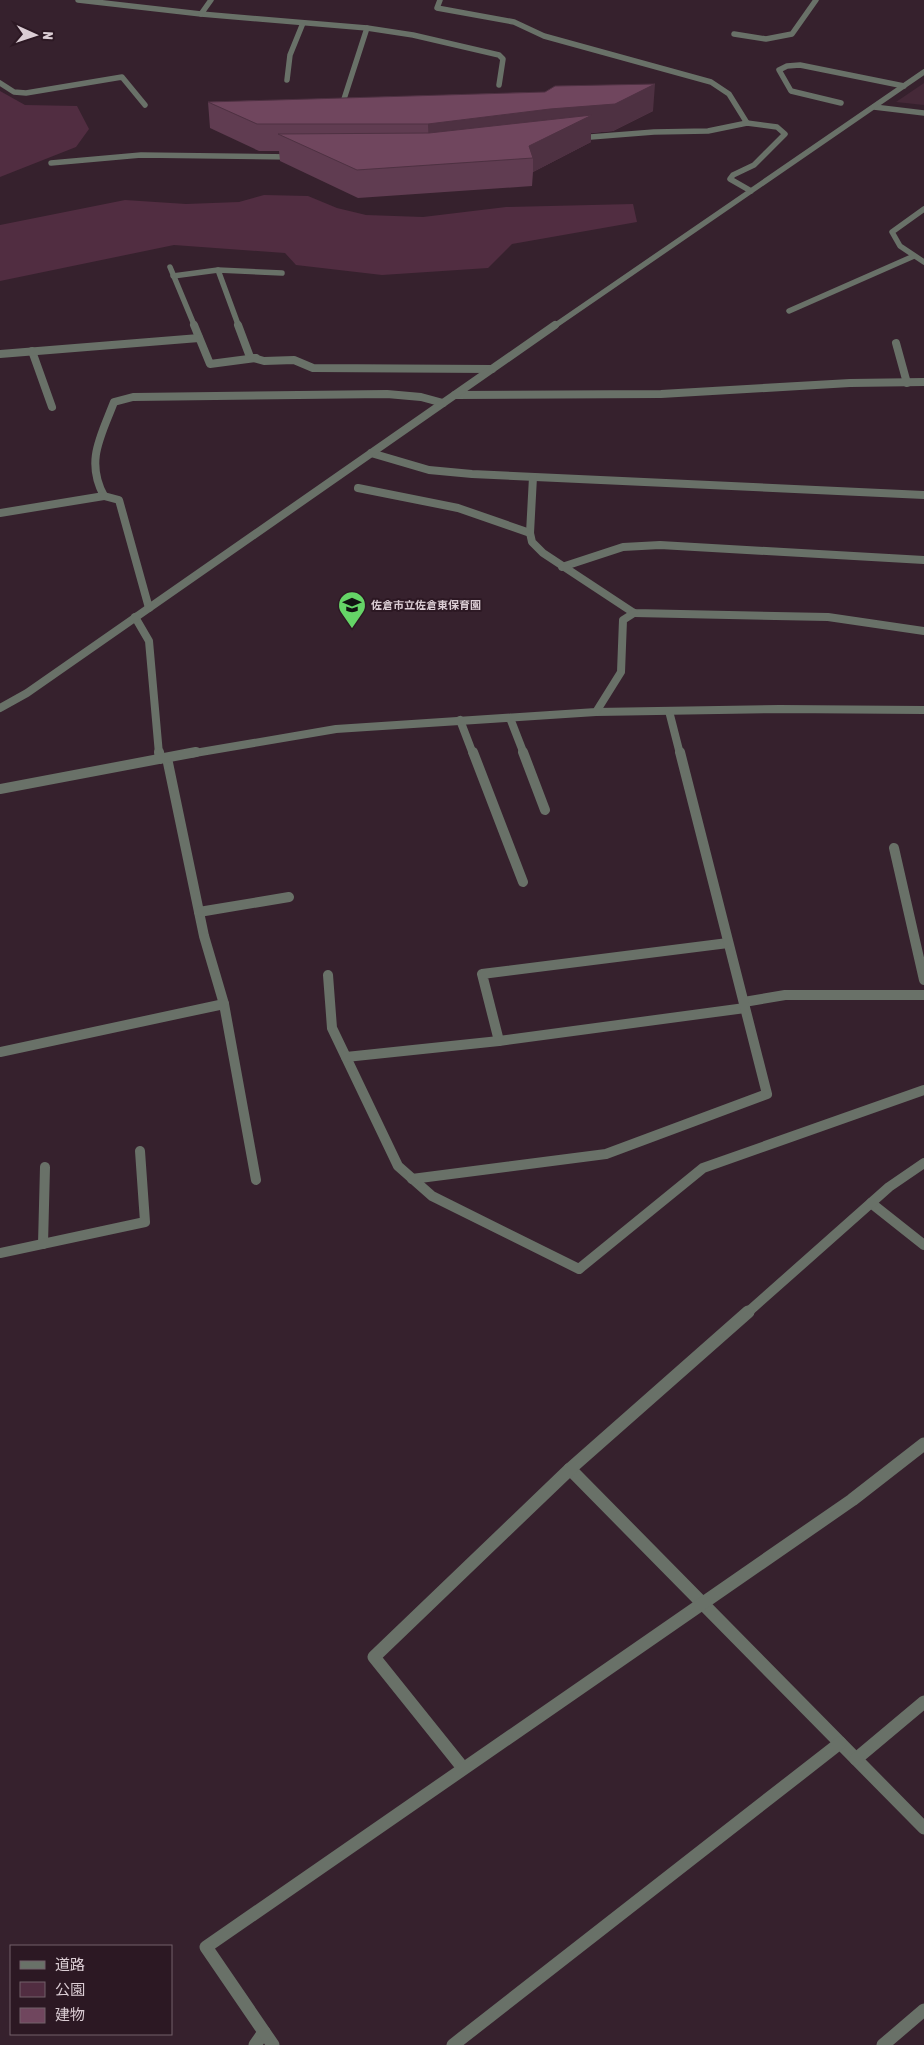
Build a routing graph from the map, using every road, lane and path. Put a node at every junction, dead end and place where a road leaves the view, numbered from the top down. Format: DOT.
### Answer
graph roads {
  1 [pos="78,0"];
  2 [pos="211,0"];
  3 [pos="440,0"];
  4 [pos="816,0"];
  5 [pos="201,14"];
  6 [pos="303,23"];
  7 [pos="368,28"];
  8 [pos="734,34"];
  9 [pos="924,72"];
  10 [pos="287,80"];
  11 [pos="0,83"];
  12 [pos="499,85"];
  13 [pos="904,86"];
  14 [pos="344,99"];
  15 [pos="841,103"];
  16 [pos="145,105"];
  17 [pos="874,107"];
  18 [pos="924,112"];
  19 [pos="747,123"];
  20 [pos="569,139"];
  21 [pos="300,157"];
  22 [pos="51,163"];
  23 [pos="751,191"];
  24 [pos="924,209"];
  25 [pos="914,256"];
  26 [pos="924,262"];
  27 [pos="170,267"];
  28 [pos="218,270"];
  29 [pos="282,273"];
  30 [pos="173,276"];
  31 [pos="789,311"];
  32 [pos="199,338"];
  33 [pos="896,343"];
  34 [pos="32,350"];
  35 [pos="0,354"];
  36 [pos="256,358"];
  37 [pos="492,369"];
  38 [pos="908,382"];
  39 [pos="923,384"];
  40 [pos="455,395"];
  41 [pos="443,403"];
  42 [pos="52,407"];
  43 [pos="371,453"];
  44 [pos="533,477"];
  45 [pos="358,488"];
  46 [pos="924,495"];
  47 [pos="104,496"];
  48 [pos="0,513"];
  49 [pos="530,532"];
  50 [pos="924,560"];
  51 [pos="562,567"];
  52 [pos="149,608"];
  53 [pos="634,613"];
  54 [pos="135,617"];
  55 [pos="924,632"];
  56 [pos="0,708"];
  57 [pos="924,710"];
  58 [pos="669,711"];
  59 [pos="596,712"];
  60 [pos="510,718"];
  61 [pos="460,720"];
  62 [pos="163,759"];
  63 [pos="0,789"];
  64 [pos="545,810"];
  65 [pos="894,848"];
  66 [pos="523,882"];
  67 [pos="289,896"];
  68 [pos="199,912"];
  69 [pos="728,943"];
  70 [pos="328,975"];
  71 [pos="924,980"];
  72 [pos="924,995"];
  73 [pos="224,1004"];
  74 [pos="744,1005"];
  75 [pos="499,1041"];
  76 [pos="0,1052"];
  77 [pos="346,1057"];
  78 [pos="924,1090"];
  79 [pos="140,1151"];
  80 [pos="924,1163"];
  81 [pos="45,1167"];
  82 [pos="412,1179"];
  83 [pos="256,1180"];
  84 [pos="871,1203"];
  85 [pos="44,1244"];
  86 [pos="924,1245"];
  87 [pos="0,1253"];
  88 [pos="924,1444"];
  89 [pos="570,1469"];
  90 [pos="702,1603"];
  91 [pos="924,1702"];
  92 [pos="840,1743"];
  93 [pos="856,1759"];
  94 [pos="463,1768"];
  95 [pos="924,1828"];
  96 [pos="924,2010"];
  97 [pos="268,2039"];
  98 [pos="255,2045"];
  99 [pos="453,2045"];
  100 [pos="882,2045"];
  1 -- 5 [label="street"];
  2 -- 5 [label="street"];
  3 -- 19 [label="street"];
  4 -- 8 [label="street"];
  5 -- 6 [label="street"];
  6 -- 7 [label="street"];
  6 -- 10 [label="street"];
  7 -- 12 [label="street"];
  7 -- 14 [label="street"];
  9 -- 13 [label="street"];
  11 -- 16 [label="street"];
  13 -- 15 [label="street"];
  13 -- 17 [label="street"];
  17 -- 18 [label="street"];
  17 -- 23 [label="street"];
  19 -- 20 [label="street"];
  19 -- 23 [label="street"];
  21 -- 22 [label="street"];
  23 -- 37 [label="street"];
  24 -- 25 [label="street"];
  25 -- 26 [label="street"];
  25 -- 31 [label="street"];
  27 -- 30 [label="street"];
  28 -- 29 [label="street"];
  28 -- 30 [label="street"];
  28 -- 36 [label="street"];
  30 -- 32 [label="street"];
  32 -- 34 [label="street"];
  32 -- 36 [label="street"];
  33 -- 38 [label="street"];
  34 -- 35 [label="street"];
  34 -- 42 [label="street"];
  36 -- 37 [label="street"];
  37 -- 40 [label="street"];
  38 -- 39 [label="street"];
  38 -- 40 [label="street"];
  40 -- 41 [label="street"];
  41 -- 43 [label="street"];
  41 -- 47 [label="street"];
  43 -- 44 [label="street"];
  43 -- 52 [label="street"];
  44 -- 46 [label="street"];
  44 -- 49 [label="street"];
  45 -- 49 [label="street"];
  47 -- 48 [label="street"];
  47 -- 52 [label="street"];
  49 -- 51 [label="street"];
  50 -- 51 [label="street"];
  51 -- 53 [label="street"];
  52 -- 54 [label="street"];
  53 -- 55 [label="street"];
  53 -- 59 [label="street"];
  54 -- 56 [label="street"];
  54 -- 62 [label="street"];
  57 -- 58 [label="street"];
  58 -- 59 [label="street"];
  58 -- 69 [label="street"];
  59 -- 60 [label="street"];
  60 -- 61 [label="street"];
  60 -- 64 [label="street"];
  61 -- 62 [label="street"];
  61 -- 66 [label="street"];
  62 -- 63 [label="street"];
  62 -- 68 [label="street"];
  65 -- 71 [label="street"];
  67 -- 68 [label="street"];
  68 -- 73 [label="street"];
  69 -- 74 [label="street"];
  69 -- 75 [label="street"];
  70 -- 77 [label="street"];
  72 -- 74 [label="street"];
  73 -- 76 [label="street"];
  73 -- 83 [label="street"];
  74 -- 75 [label="street"];
  74 -- 82 [label="street"];
  75 -- 77 [label="street"];
  77 -- 82 [label="street"];
  78 -- 82 [label="street"];
  79 -- 85 [label="street"];
  80 -- 84 [label="street"];
  81 -- 85 [label="street"];
  84 -- 86 [label="street"];
  84 -- 89 [label="street"];
  85 -- 87 [label="street"];
  88 -- 90 [label="street"];
  89 -- 90 [label="street"];
  89 -- 94 [label="street"];
  90 -- 92 [label="street"];
  90 -- 94 [label="street"];
  91 -- 93 [label="street"];
  92 -- 93 [label="street"];
  92 -- 99 [label="street"];
  93 -- 95 [label="street"];
  94 -- 97 [label="street"];
  96 -- 100 [label="street"];
  97 -- 98 [label="street"];
}
